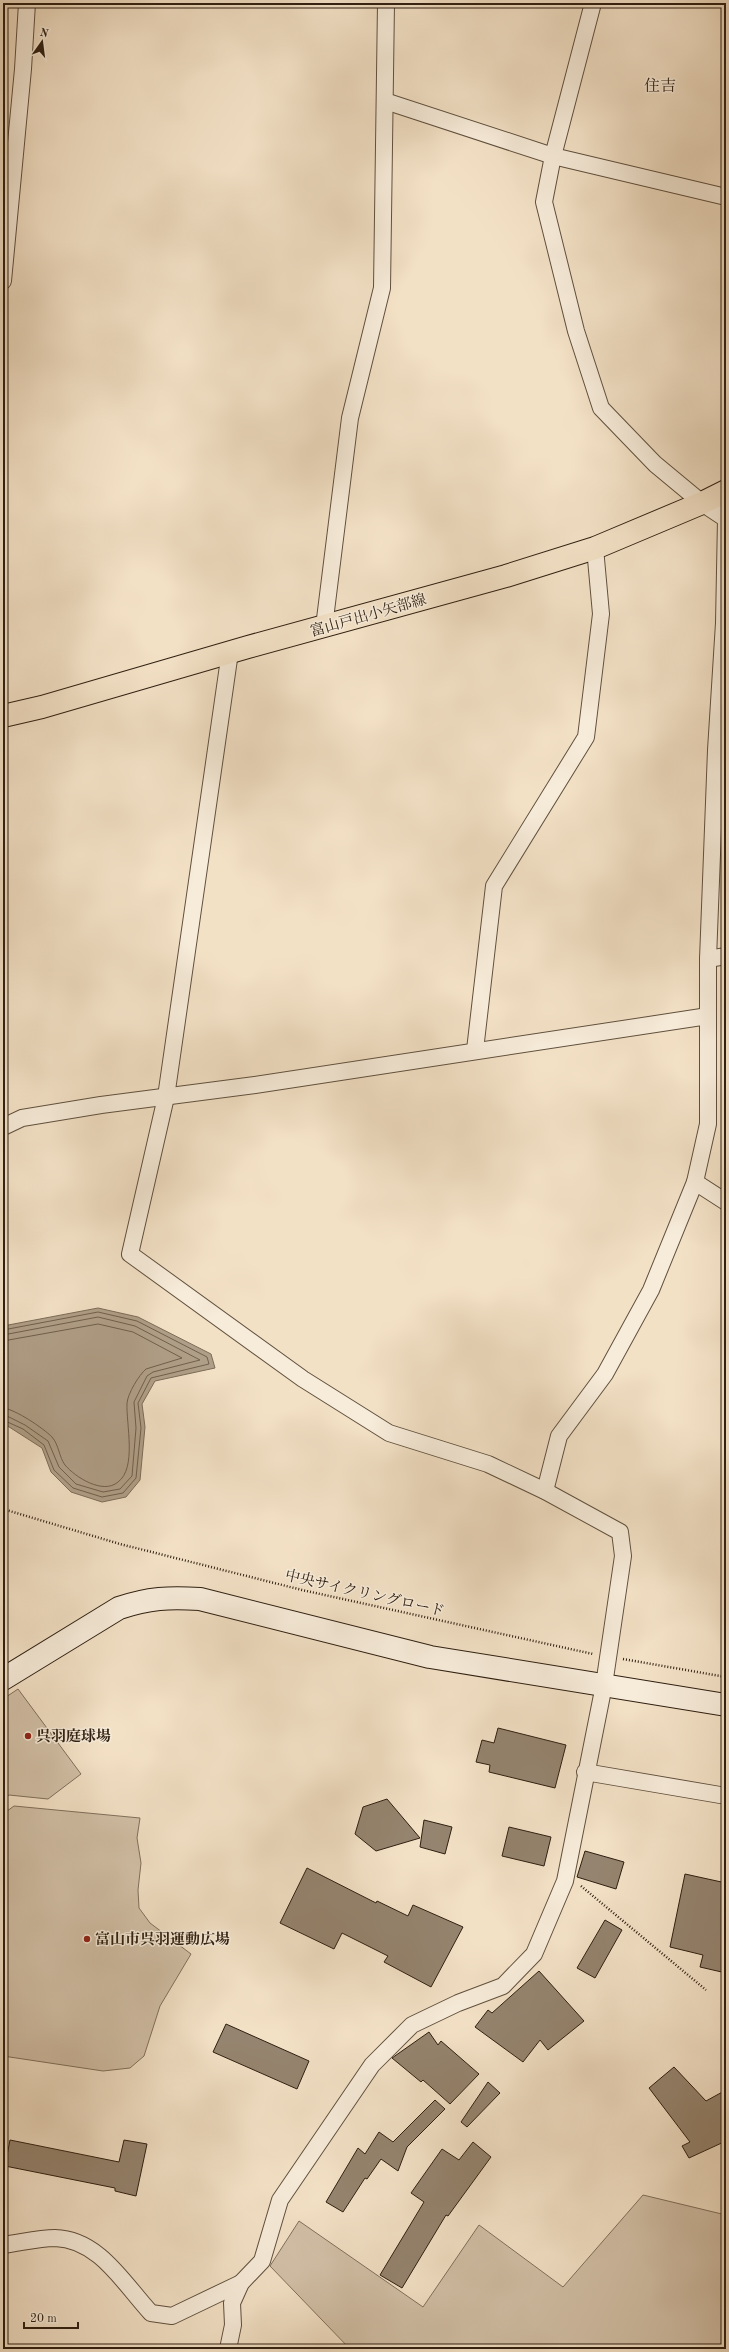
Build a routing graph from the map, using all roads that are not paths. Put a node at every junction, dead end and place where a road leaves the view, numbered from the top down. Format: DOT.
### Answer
graph roads {
  1 [pos="26,3"];
  2 [pos="386,3"];
  3 [pos="593,3"];
  4 [pos="385,101"];
  5 [pos="553,156"];
  6 [pos="726,197"];
  7 [pos="3,281"];
  8 [pos="726,490"];
  9 [pos="702,503"];
  10 [pos="595,548"];
  11 [pos="324,627"];
  12 [pos="230,652"];
  13 [pos="3,716"];
  14 [pos="726,956"];
  15 [pos="708,959"];
  16 [pos="708,1016"];
  17 [pos="476,1050"];
  18 [pos="166,1097"];
  19 [pos="3,1127"];
  20 [pos="696,1182"];
  21 [pos="726,1202"];
  22 [pos="545,1491"];
  23 [pos="3,1679"];
  24 [pos="604,1685"];
  25 [pos="726,1705"];
  26 [pos="585,1772"];
  27 [pos="726,1796"];
  28 [pos="3,2245"];
  29 [pos="241,2283"];
  30 [pos="228,2349"];
  1 -- 7 [label="street"];
  2 -- 4 [label="street"];
  3 -- 5 [label="street"];
  4 -- 5 [label="street"];
  4 -- 11 [label="street"];
  5 -- 6 [label="street"];
  5 -- 9 [label="street"];
  8 -- 9 [label="main road, 富山戸出小矢部線"];
  9 -- 10 [label="main road, 富山戸出小矢部線"];
  9 -- 15 [label="street"];
  10 -- 11 [label="main road, 富山戸出小矢部線"];
  10 -- 17 [label="street"];
  11 -- 12 [label="main road, 富山戸出小矢部線"];
  12 -- 13 [label="main road, 富山戸出小矢部線"];
  12 -- 18 [label="street"];
  14 -- 15 [label="street"];
  15 -- 16 [label="street"];
  16 -- 17 [label="street"];
  16 -- 20 [label="street"];
  17 -- 18 [label="street"];
  18 -- 19 [label="street"];
  18 -- 22 [label="street"];
  20 -- 21 [label="street"];
  20 -- 22 [label="street"];
  22 -- 24 [label="street"];
  23 -- 24 [label="street"];
  24 -- 25 [label="street"];
  24 -- 26 [label="street"];
  26 -- 27 [label="street"];
  26 -- 29 [label="street"];
  28 -- 29 [label="street"];
  29 -- 30 [label="street"];
}
